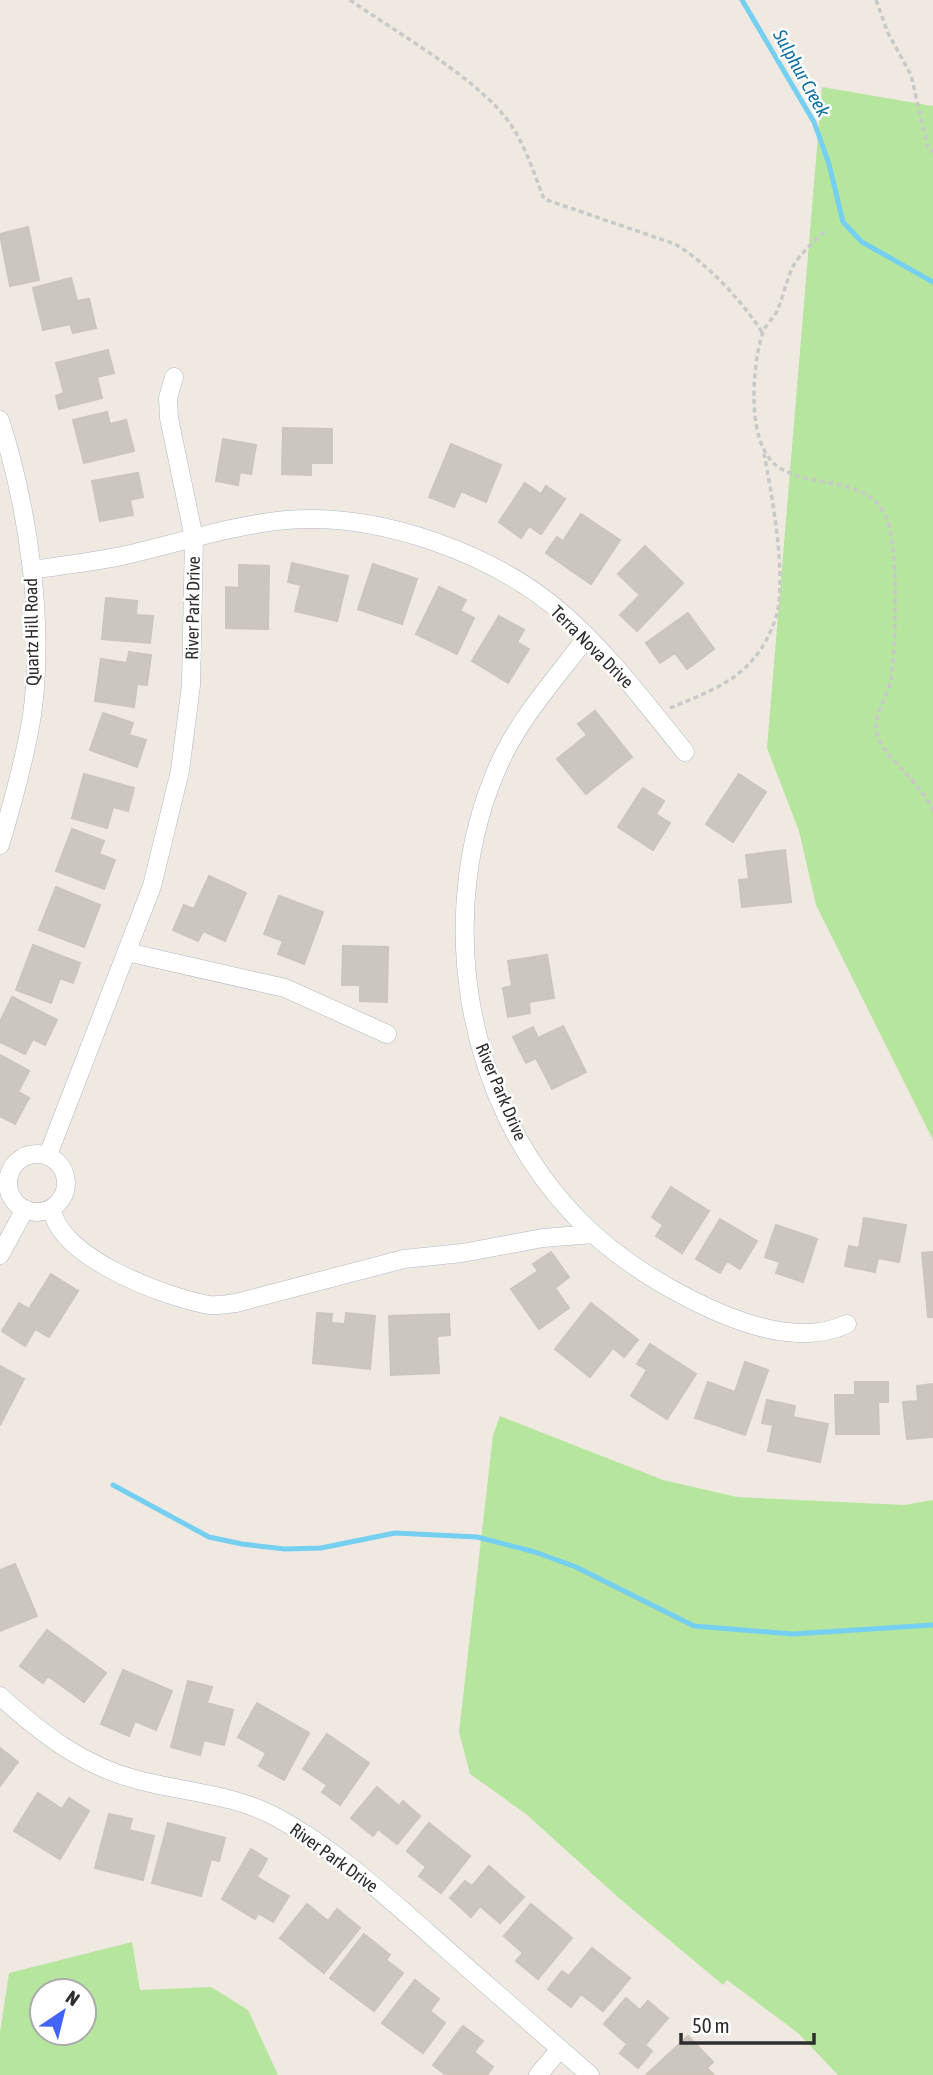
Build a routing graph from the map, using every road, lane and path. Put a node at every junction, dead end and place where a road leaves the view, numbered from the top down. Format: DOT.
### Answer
graph roads {
  1 [pos="351,0"];
  2 [pos="876,0"];
  3 [pos="933,152"];
  4 [pos="824,232"];
  5 [pos="762,332"];
  6 [pos="174,377"];
  7 [pos="0,420"];
  8 [pos="764,453"];
  9 [pos="194,538"];
  10 [pos="32,570"];
  11 [pos="587,637"];
  12 [pos="655,715"];
  13 [pos="685,752"];
  14 [pos="933,811"];
  15 [pos="0,845"];
  16 [pos="128,952"];
  17 [pos="387,1034"];
  18 [pos="48,1155"];
  19 [pos="25,1209"];
  20 [pos="52,1209"];
  21 [pos="593,1234"];
  22 [pos="0,1255"];
  23 [pos="846,1324"];
  24 [pos="0,1696"];
  25 [pos="560,2049"];
  26 [pos="538,2075"];
  27 [pos="590,2075"];
  1 -- 5 [label="path"];
  2 -- 3 [label="path"];
  4 -- 5 [label="path"];
  5 -- 8 [label="path"];
  6 -- 9 [label="street, River Park Drive"];
  7 -- 10 [label="street, Quartz Hill Road"];
  8 -- 12 [label="path"];
  8 -- 14 [label="path"];
  9 -- 10 [label="street, Terra Nova Drive"];
  9 -- 11 [label="street, Terra Nova Drive"];
  9 -- 16 [label="street, River Park Drive"];
  10 -- 15 [label="street, Quartz Hill Road"];
  11 -- 12 [label="street, Terra Nova Drive"];
  11 -- 21 [label="street, River Park Drive"];
  12 -- 13 [label="street, Terra Nova Drive"];
  16 -- 17 [label="street"];
  16 -- 18 [label="street, River Park Drive"];
  18 -- 19 [label="street"];
  18 -- 20 [label="street"];
  19 -- 20 [label="street"];
  19 -- 22 [label="street"];
  20 -- 21 [label="street"];
  21 -- 23 [label="street, River Park Drive"];
  24 -- 25 [label="street, River Park Drive"];
  25 -- 26 [label="street"];
  25 -- 27 [label="street, River Park Drive"];
}
